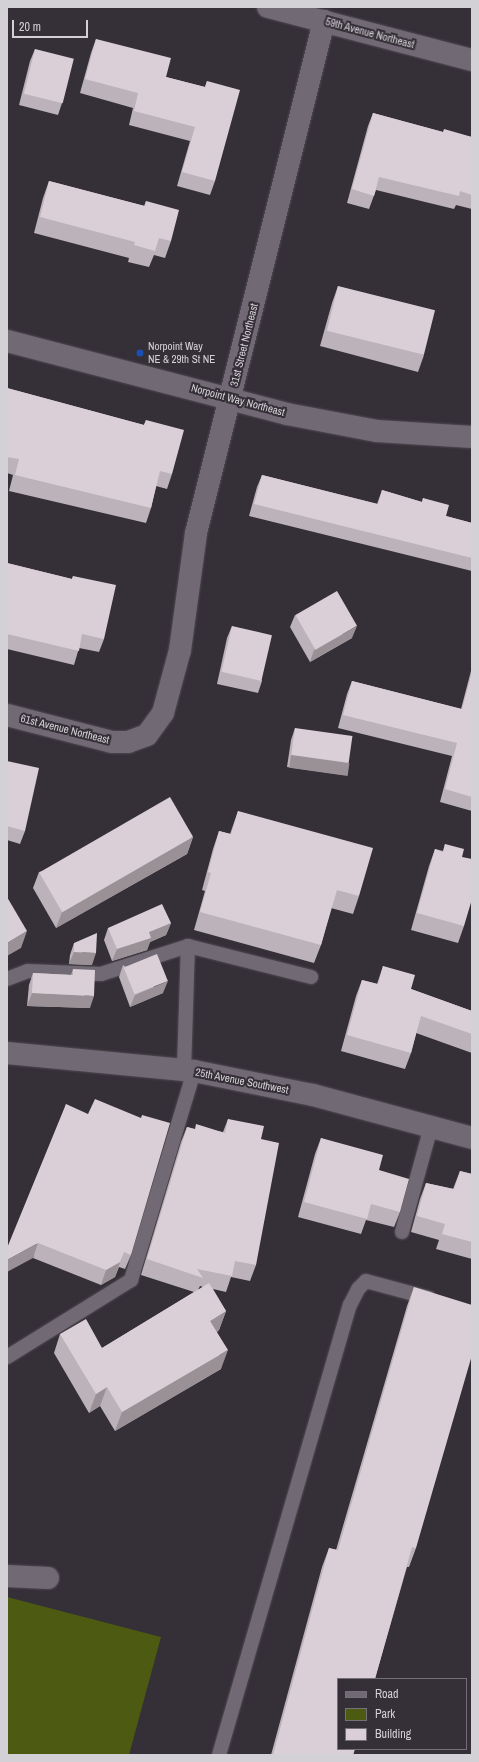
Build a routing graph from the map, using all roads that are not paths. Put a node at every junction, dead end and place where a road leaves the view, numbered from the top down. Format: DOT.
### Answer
graph roads {
  1 [pos="268,7"];
  2 [pos="324,21"];
  3 [pos="472,60"];
  4 [pos="7,340"];
  5 [pos="230,398"];
  6 [pos="472,437"];
  7 [pos="7,715"];
  8 [pos="147,735"];
  9 [pos="188,946"];
  10 [pos="311,977"];
  11 [pos="7,979"];
  12 [pos="7,1053"];
  13 [pos="189,1070"];
  14 [pos="431,1127"];
  15 [pos="472,1138"];
  16 [pos="402,1232"];
  17 [pos="443,1302"];
  18 [pos="7,1357"];
  19 [pos="7,1576"];
  20 [pos="48,1578"];
  21 [pos="220,1755"];
  1 -- 2 [label="street, 59th Avenue Northeast"];
  2 -- 3 [label="street, 59th Avenue Northeast"];
  2 -- 5 [label="street, 31st Street Northeast"];
  4 -- 5 [label="street, Norpoint Way Northeast"];
  5 -- 6 [label="street, Norpoint Way Northeast"];
  5 -- 8 [label="street, 31st Street Northeast"];
  7 -- 8 [label="street, 61st Avenue Northeast"];
  9 -- 10 [label="lane"];
  9 -- 11 [label="lane"];
  9 -- 13 [label="lane"];
  12 -- 13 [label="street, 25th Avenue Southwest"];
  13 -- 14 [label="street, 25th Avenue Southwest"];
  13 -- 18 [label="lane"];
  14 -- 15 [label="street, 25th Avenue Southwest"];
  14 -- 16 [label="lane"];
  17 -- 21 [label="lane"];
  19 -- 20 [label="street"];
}
